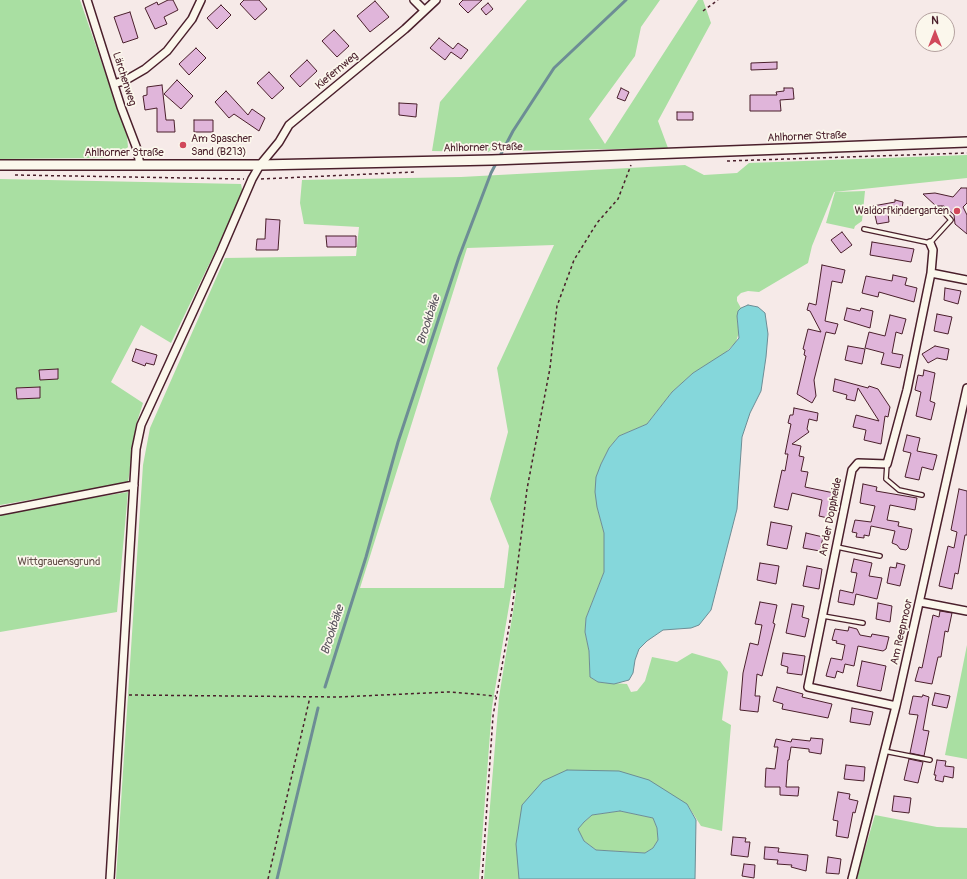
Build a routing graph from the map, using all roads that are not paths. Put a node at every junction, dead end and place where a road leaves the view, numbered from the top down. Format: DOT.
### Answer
graph roads {
  1 [pos="87,0"];
  2 [pos="201,0"];
  3 [pos="414,0"];
  4 [pos="436,0"];
  5 [pos="424,10"];
  6 [pos="114,84"];
  7 [pos="967,142"];
  8 [pos="0,165"];
  9 [pos="140,165"];
  10 [pos="260,165"];
  11 [pos="941,209"];
  12 [pos="864,229"];
  13 [pos="930,243"];
  14 [pos="931,273"];
  15 [pos="967,280"];
  16 [pos="967,388"];
  17 [pos="887,464"];
  18 [pos="134,485"];
  19 [pos="922,495"];
  20 [pos="0,510"];
  21 [pos="836,547"];
  22 [pos="880,556"];
  23 [pos="920,602"];
  24 [pos="967,611"];
  25 [pos="823,616"];
  26 [pos="863,624"];
  27 [pos="896,706"];
  28 [pos="884,751"];
  29 [pos="930,760"];
  30 [pos="110,879"];
  31 [pos="852,879"];
  1 -- 6 [label="street, Lärchenweg"];
  2 -- 6 [label="street"];
  3 -- 5 [label="street"];
  4 -- 5 [label="street, Kiefernweg"];
  5 -- 10 [label="street, Kiefernweg"];
  6 -- 9 [label="street, Lärchenweg"];
  7 -- 10 [label="street, Ahlhorner Straße"];
  8 -- 9 [label="street, Ahlhorner Straße"];
  9 -- 10 [label="street, Ahlhorner Straße"];
  10 -- 18 [label="street, Kiefernweg"];
  11 -- 13 [label="lane"];
  12 -- 13 [label="lane"];
  13 -- 14 [label="street"];
  14 -- 15 [label="street"];
  14 -- 17 [label="street"];
  16 -- 23 [label="street, Am Reepmoor"];
  17 -- 19 [label="lane"];
  17 -- 21 [label="street, An der Doppheide"];
  18 -- 20 [label="street"];
  18 -- 30 [label="street, Kiefernweg"];
  21 -- 22 [label="lane"];
  21 -- 25 [label="street, An der Doppheide"];
  23 -- 24 [label="street"];
  23 -- 27 [label="street, Am Reepmoor"];
  25 -- 26 [label="lane"];
  25 -- 27 [label="street, An der Doppheide"];
  27 -- 28 [label="street, Am Reepmoor"];
  28 -- 29 [label="lane"];
  28 -- 31 [label="street, Am Reepmoor"];
}
